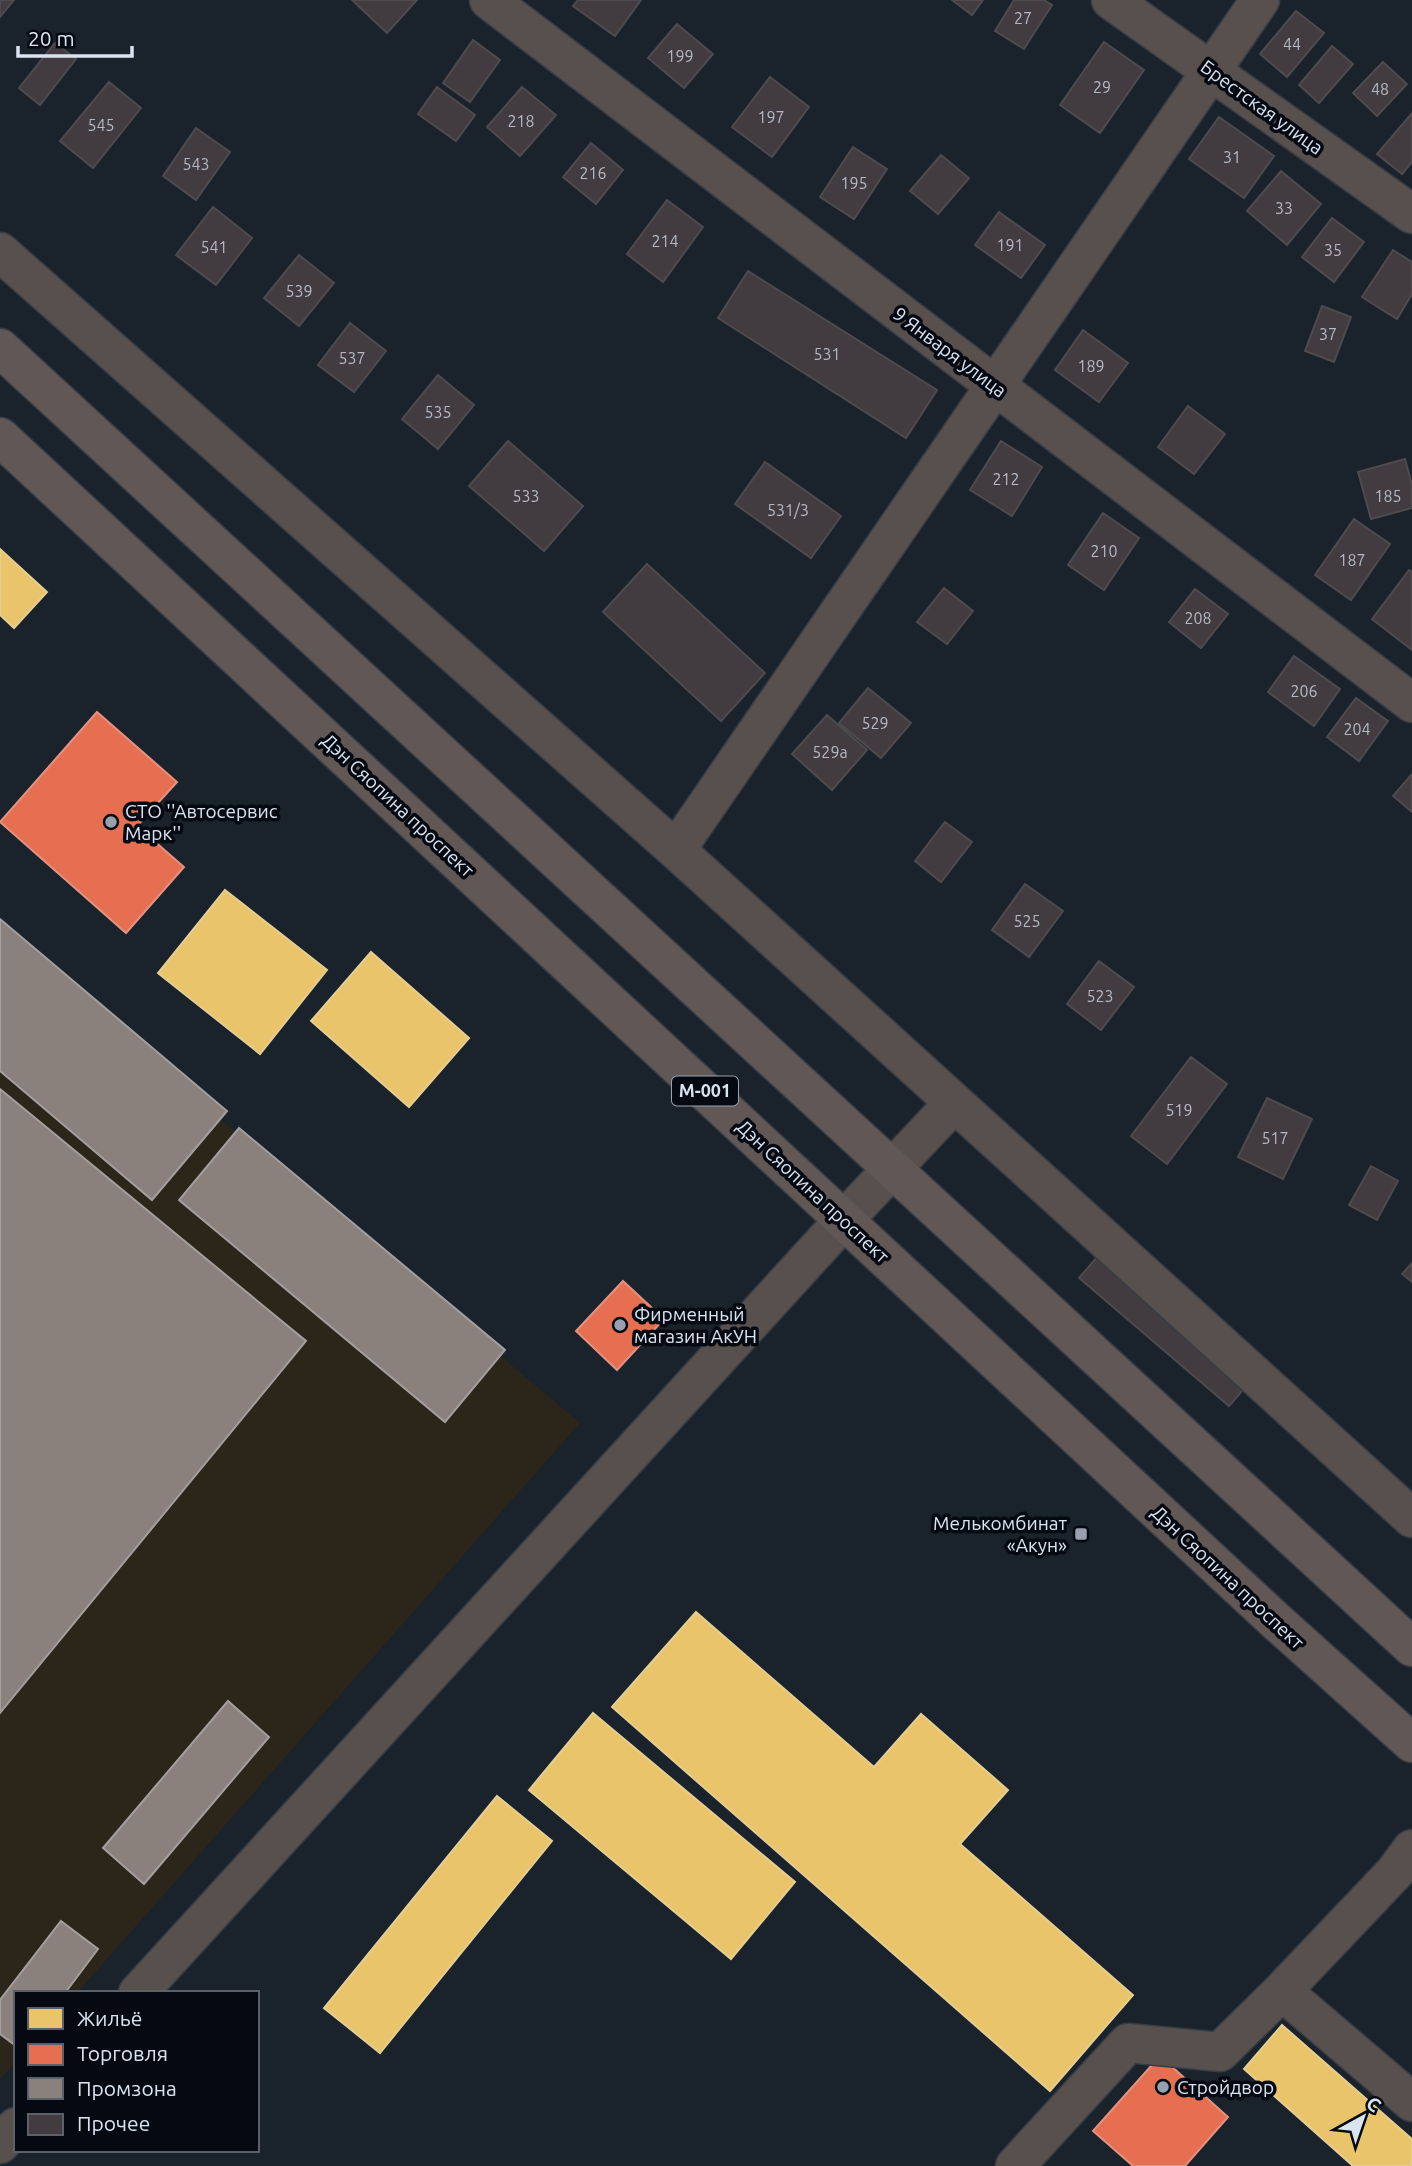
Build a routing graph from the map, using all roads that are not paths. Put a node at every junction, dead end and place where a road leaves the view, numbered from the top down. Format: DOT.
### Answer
graph roads {
  1 [pos="489,0"];
  2 [pos="1111,0"];
  3 [pos="1260,0"];
  4 [pos="1212,71"];
  5 [pos="1412,214"];
  6 [pos="0,252"];
  7 [pos="0,348"];
  8 [pos="996,388"];
  9 [pos="0,437"];
  10 [pos="1412,703"];
  11 [pos="676,850"];
  12 [pos="954,1103"];
  13 [pos="893,1168"];
  14 [pos="844,1220"];
  15 [pos="1412,1518"];
  16 [pos="1412,1647"];
  17 [pos="1412,1743"];
  18 [pos="1412,1849"];
  19 [pos="140,1991"];
  20 [pos="1282,1992"];
  21 [pos="1412,2102"];
  22 [pos="14,2129"];
  23 [pos="0,2144"];
  24 [pos="1015,2166"];
  1 -- 8 [label="street, 9 Января улица"];
  2 -- 4 [label="street, Брестская улица"];
  3 -- 4 [label="street"];
  4 -- 5 [label="street, Брестская улица"];
  4 -- 8 [label="street"];
  6 -- 11 [label="street"];
  7 -- 13 [label="main road"];
  8 -- 10 [label="street, 9 Января улица"];
  8 -- 11 [label="street"];
  9 -- 14 [label="main road, Дэн Сяопина проспект / M-001"];
  11 -- 12 [label="street"];
  12 -- 13 [label="street"];
  12 -- 15 [label="street"];
  13 -- 14 [label="street"];
  13 -- 16 [label="main road"];
  14 -- 17 [label="main road, Дэн Сяопина проспект / M-001"];
  14 -- 19 [label="street"];
  18 -- 20 [label="street"];
  20 -- 21 [label="street"];
  20 -- 24 [label="street"];
  22 -- 23 [label="street"];
}
